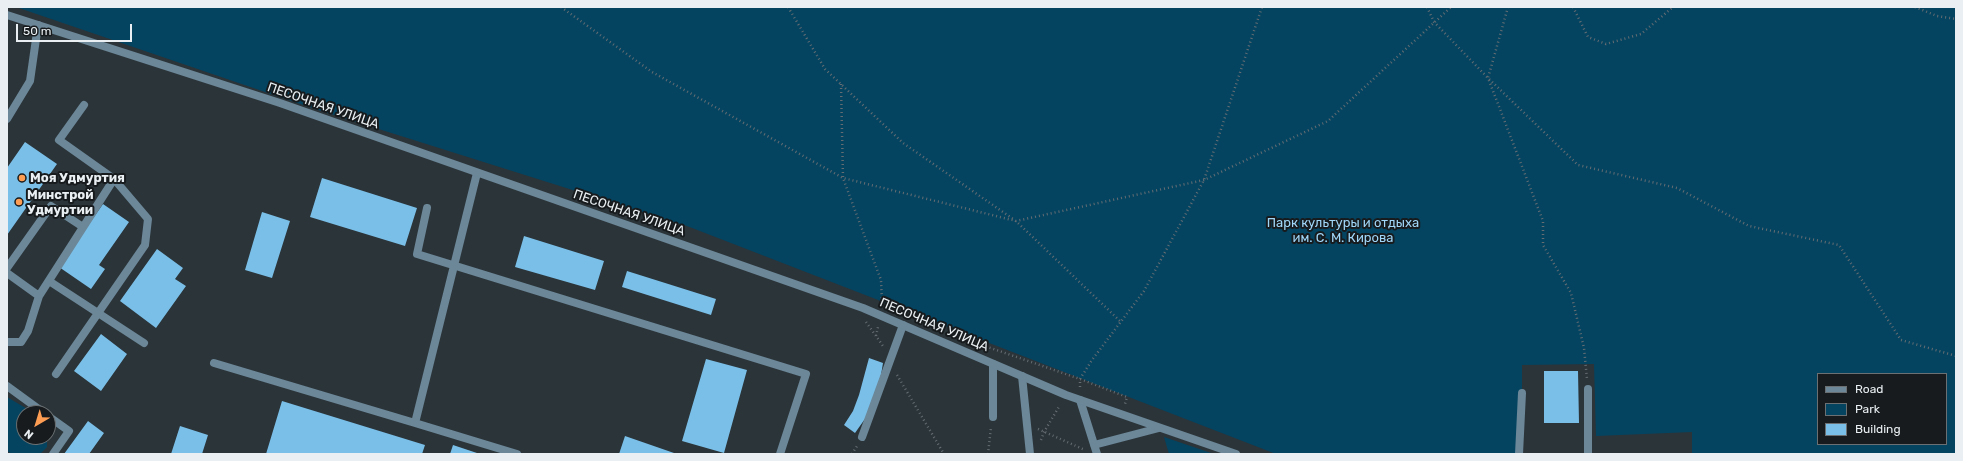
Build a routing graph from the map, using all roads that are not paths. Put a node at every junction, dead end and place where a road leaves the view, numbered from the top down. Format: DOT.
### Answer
graph roads {
  1 [pos="7,15"];
  2 [pos="38,25"];
  3 [pos="84,104"];
  4 [pos="7,119"];
  5 [pos="477,173"];
  6 [pos="114,179"];
  7 [pos="427,208"];
  8 [pos="83,227"];
  9 [pos="454,265"];
  10 [pos="7,268"];
  11 [pos="7,273"];
  12 [pos="49,281"];
  13 [pos="39,296"];
  14 [pos="99,312"];
  15 [pos="903,325"];
  16 [pos="7,342"];
  17 [pos="144,343"];
  18 [pos="214,363"];
  19 [pos="993,364"];
  20 [pos="56,374"];
  21 [pos="1022,376"];
  22 [pos="7,386"];
  23 [pos="1588,390"];
  24 [pos="1522,393"];
  25 [pos="1080,400"];
  26 [pos="33,405"];
  27 [pos="993,418"];
  28 [pos="56,422"];
  29 [pos="415,422"];
  30 [pos="1159,428"];
  31 [pos="862,437"];
  32 [pos="1094,445"];
  33 [pos="53,454"];
  34 [pos="517,454"];
  35 [pos="780,454"];
  36 [pos="1030,454"];
  37 [pos="1097,454"];
  38 [pos="1236,454"];
  39 [pos="1518,454"];
  40 [pos="1588,454"];
  1 -- 2 [label="street, ПЕСОЧНАЯ УЛИЦА"];
  2 -- 4 [label="street"];
  2 -- 5 [label="street, ПЕСОЧНАЯ УЛИЦА"];
  3 -- 6 [label="street"];
  5 -- 9 [label="street"];
  5 -- 15 [label="street, ПЕСОЧНАЯ УЛИЦА"];
  6 -- 8 [label="street"];
  6 -- 14 [label="street"];
  7 -- 9 [label="street"];
  8 -- 10 [label="street"];
  8 -- 12 [label="street"];
  9 -- 29 [label="street"];
  9 -- 35 [label="street"];
  11 -- 13 [label="street"];
  12 -- 13 [label="street"];
  12 -- 14 [label="street"];
  13 -- 16 [label="street"];
  14 -- 17 [label="street"];
  14 -- 20 [label="street"];
  15 -- 19 [label="street, ПЕСОЧНАЯ УЛИЦА"];
  15 -- 31 [label="street"];
  18 -- 29 [label="street"];
  19 -- 21 [label="street, ПЕСОЧНАЯ УЛИЦА"];
  19 -- 27 [label="street"];
  21 -- 25 [label="street, ПЕСОЧНАЯ УЛИЦА"];
  21 -- 36 [label="street"];
  22 -- 26 [label="street"];
  23 -- 40 [label="street"];
  24 -- 39 [label="street"];
  25 -- 30 [label="street, ПЕСОЧНАЯ УЛИЦА"];
  25 -- 32 [label="street"];
  28 -- 33 [label="street"];
  29 -- 34 [label="street"];
  30 -- 32 [label="street"];
  30 -- 38 [label="street, ПЕСОЧНАЯ УЛИЦА"];
  32 -- 37 [label="street"];
}
